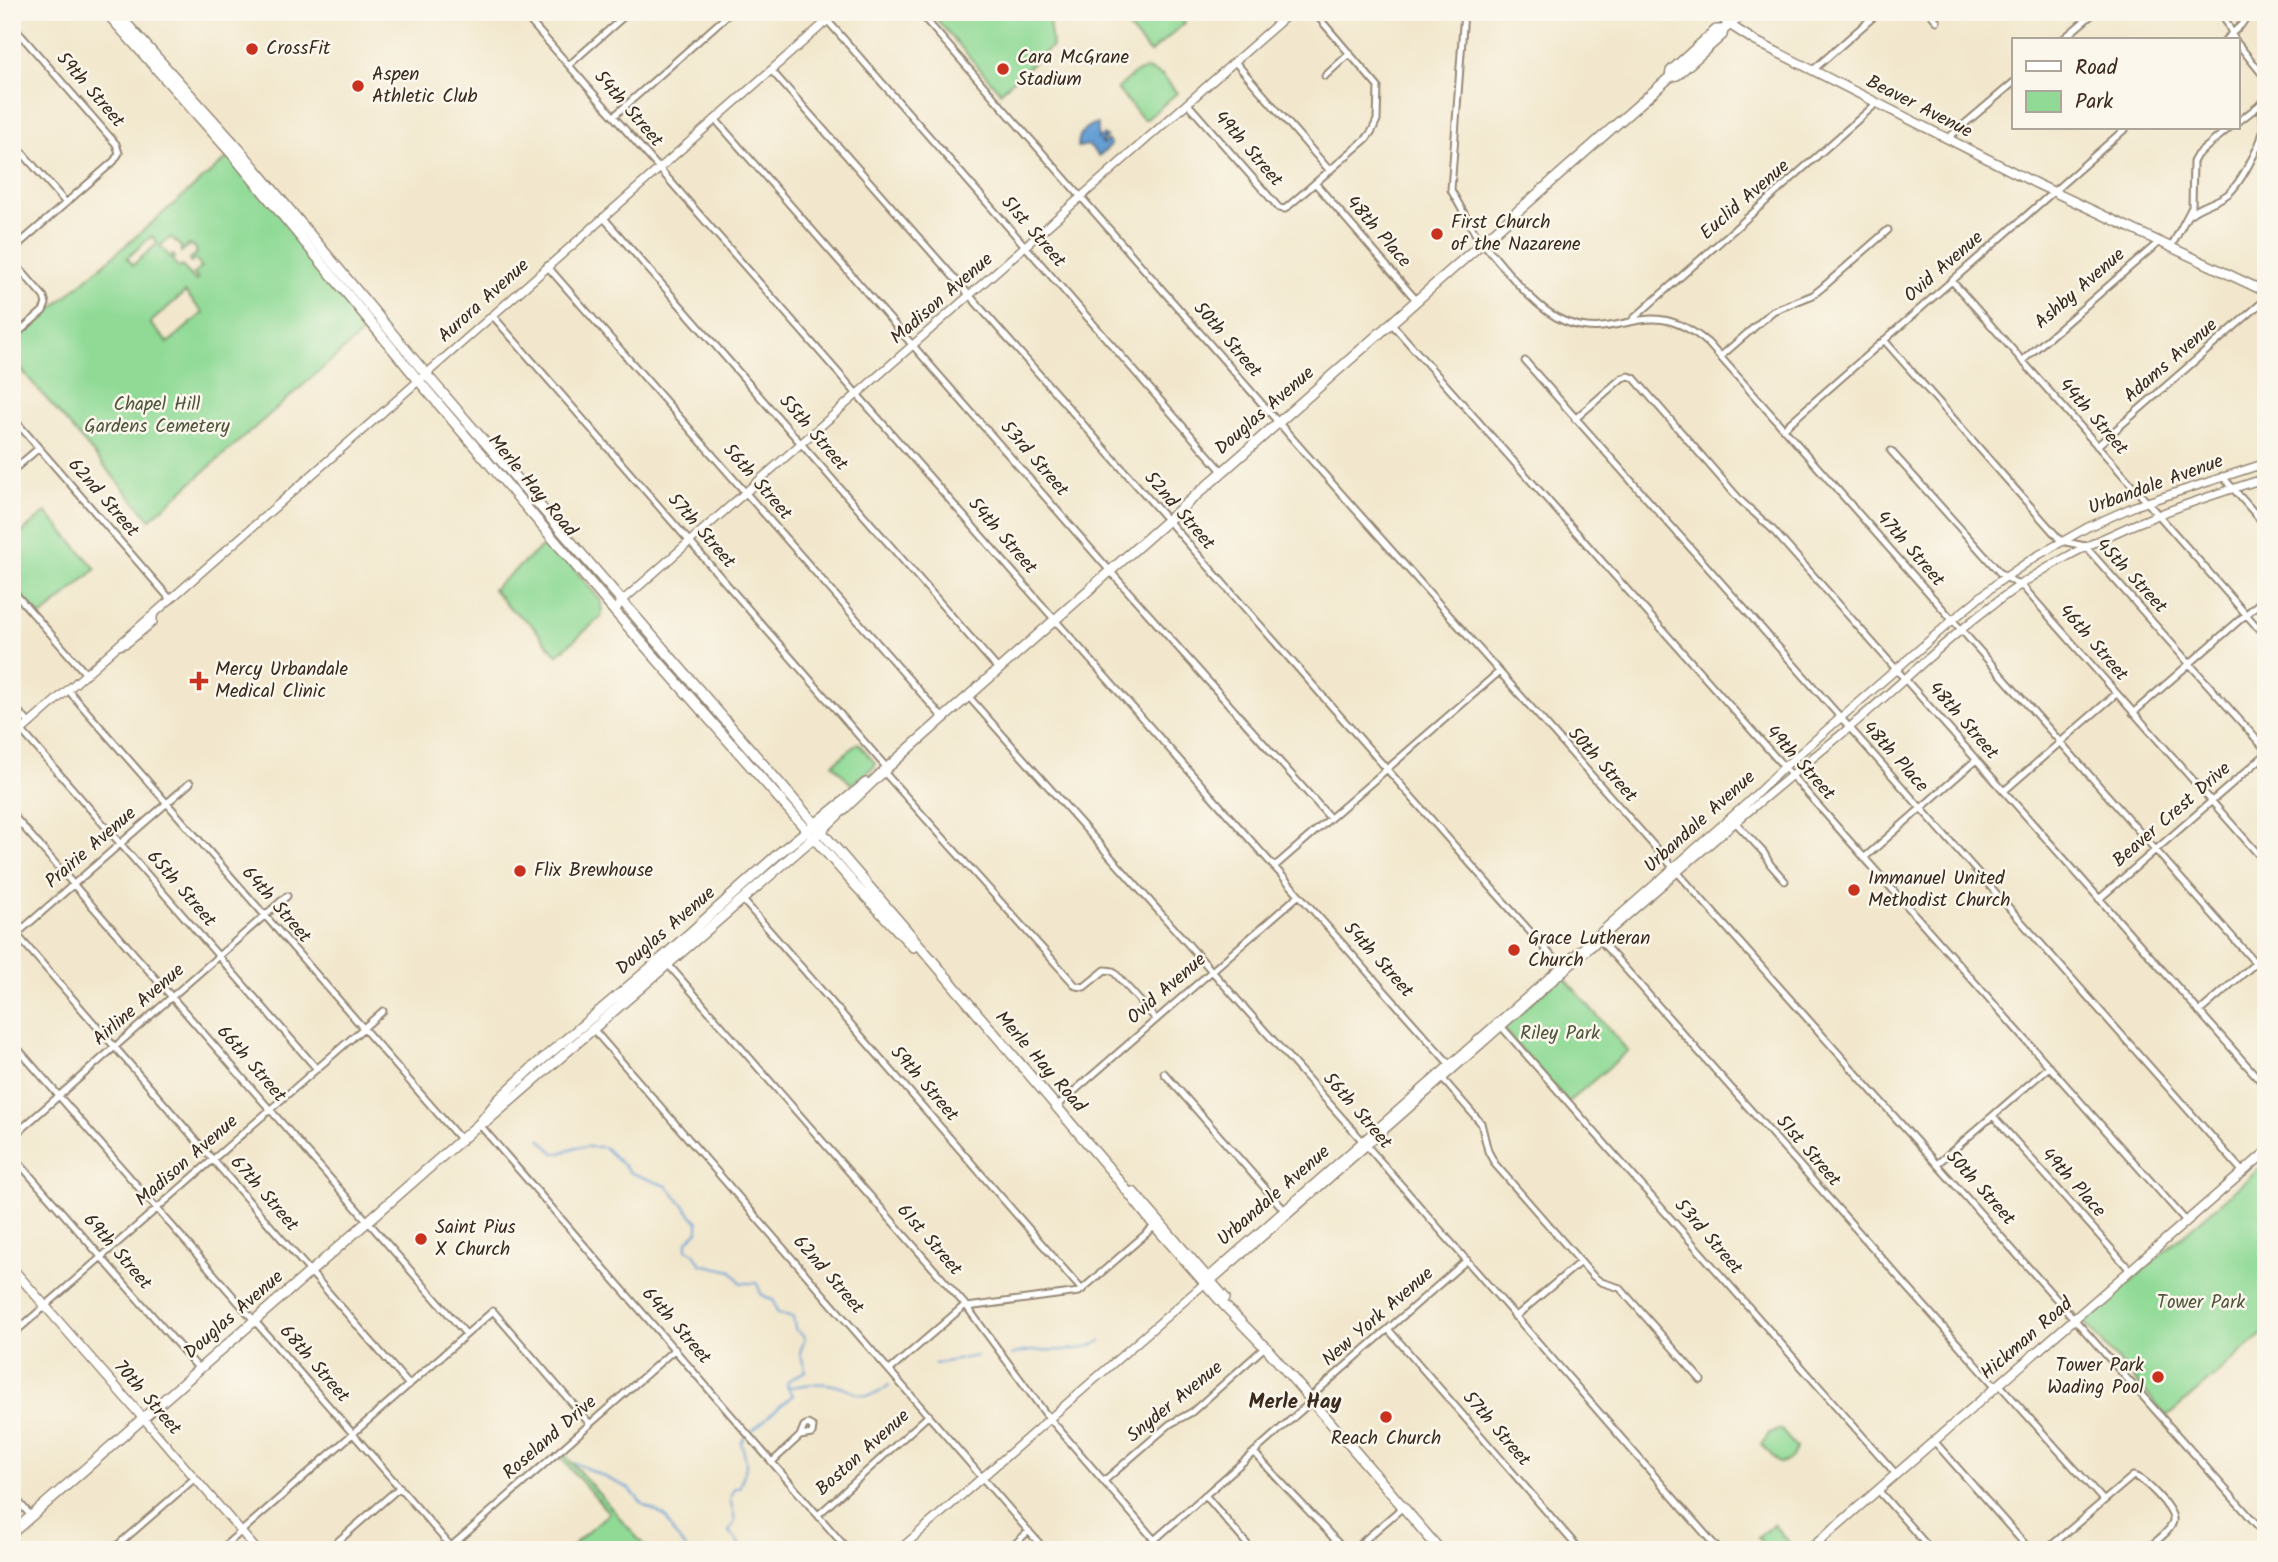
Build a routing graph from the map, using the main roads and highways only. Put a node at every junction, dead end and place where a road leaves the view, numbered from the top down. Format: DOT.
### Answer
graph roads {
  1 [pos="106,12"];
  2 [pos="116,12"];
  3 [pos="1715,12"];
  4 [pos="1745,12"];
  5 [pos="1727,27"];
  6 [pos="2266,292"];
  7 [pos="422,378"];
  8 [pos="814,831"];
  9 [pos="2266,1152"];
  10 [pos="12,1268"];
  11 [pos="144,1418"];
  12 [pos="12,1533"];
  13 [pos="1814,1548"];
  14 [pos="1440,1550"];
  1 -- 7 [label="main road, Merle Hay Road"];
  2 -- 7 [label="main road, Merle Hay Road"];
  3 -- 5 [label="main road, Beaver Avenue"];
  4 -- 5 [label="main road, Douglas Avenue"];
  5 -- 6 [label="main road, Beaver Avenue"];
  5 -- 8 [label="main road, Douglas Avenue"];
  7 -- 8 [label="main road, Merle Hay Road"];
  8 -- 11 [label="main road, Douglas Avenue"];
  8 -- 14 [label="main road, Merle Hay Road"];
  9 -- 13 [label="main road, Hickman Road"];
  10 -- 11 [label="main road, 70th Street"];
  11 -- 12 [label="main road, Douglas Avenue"];
}
